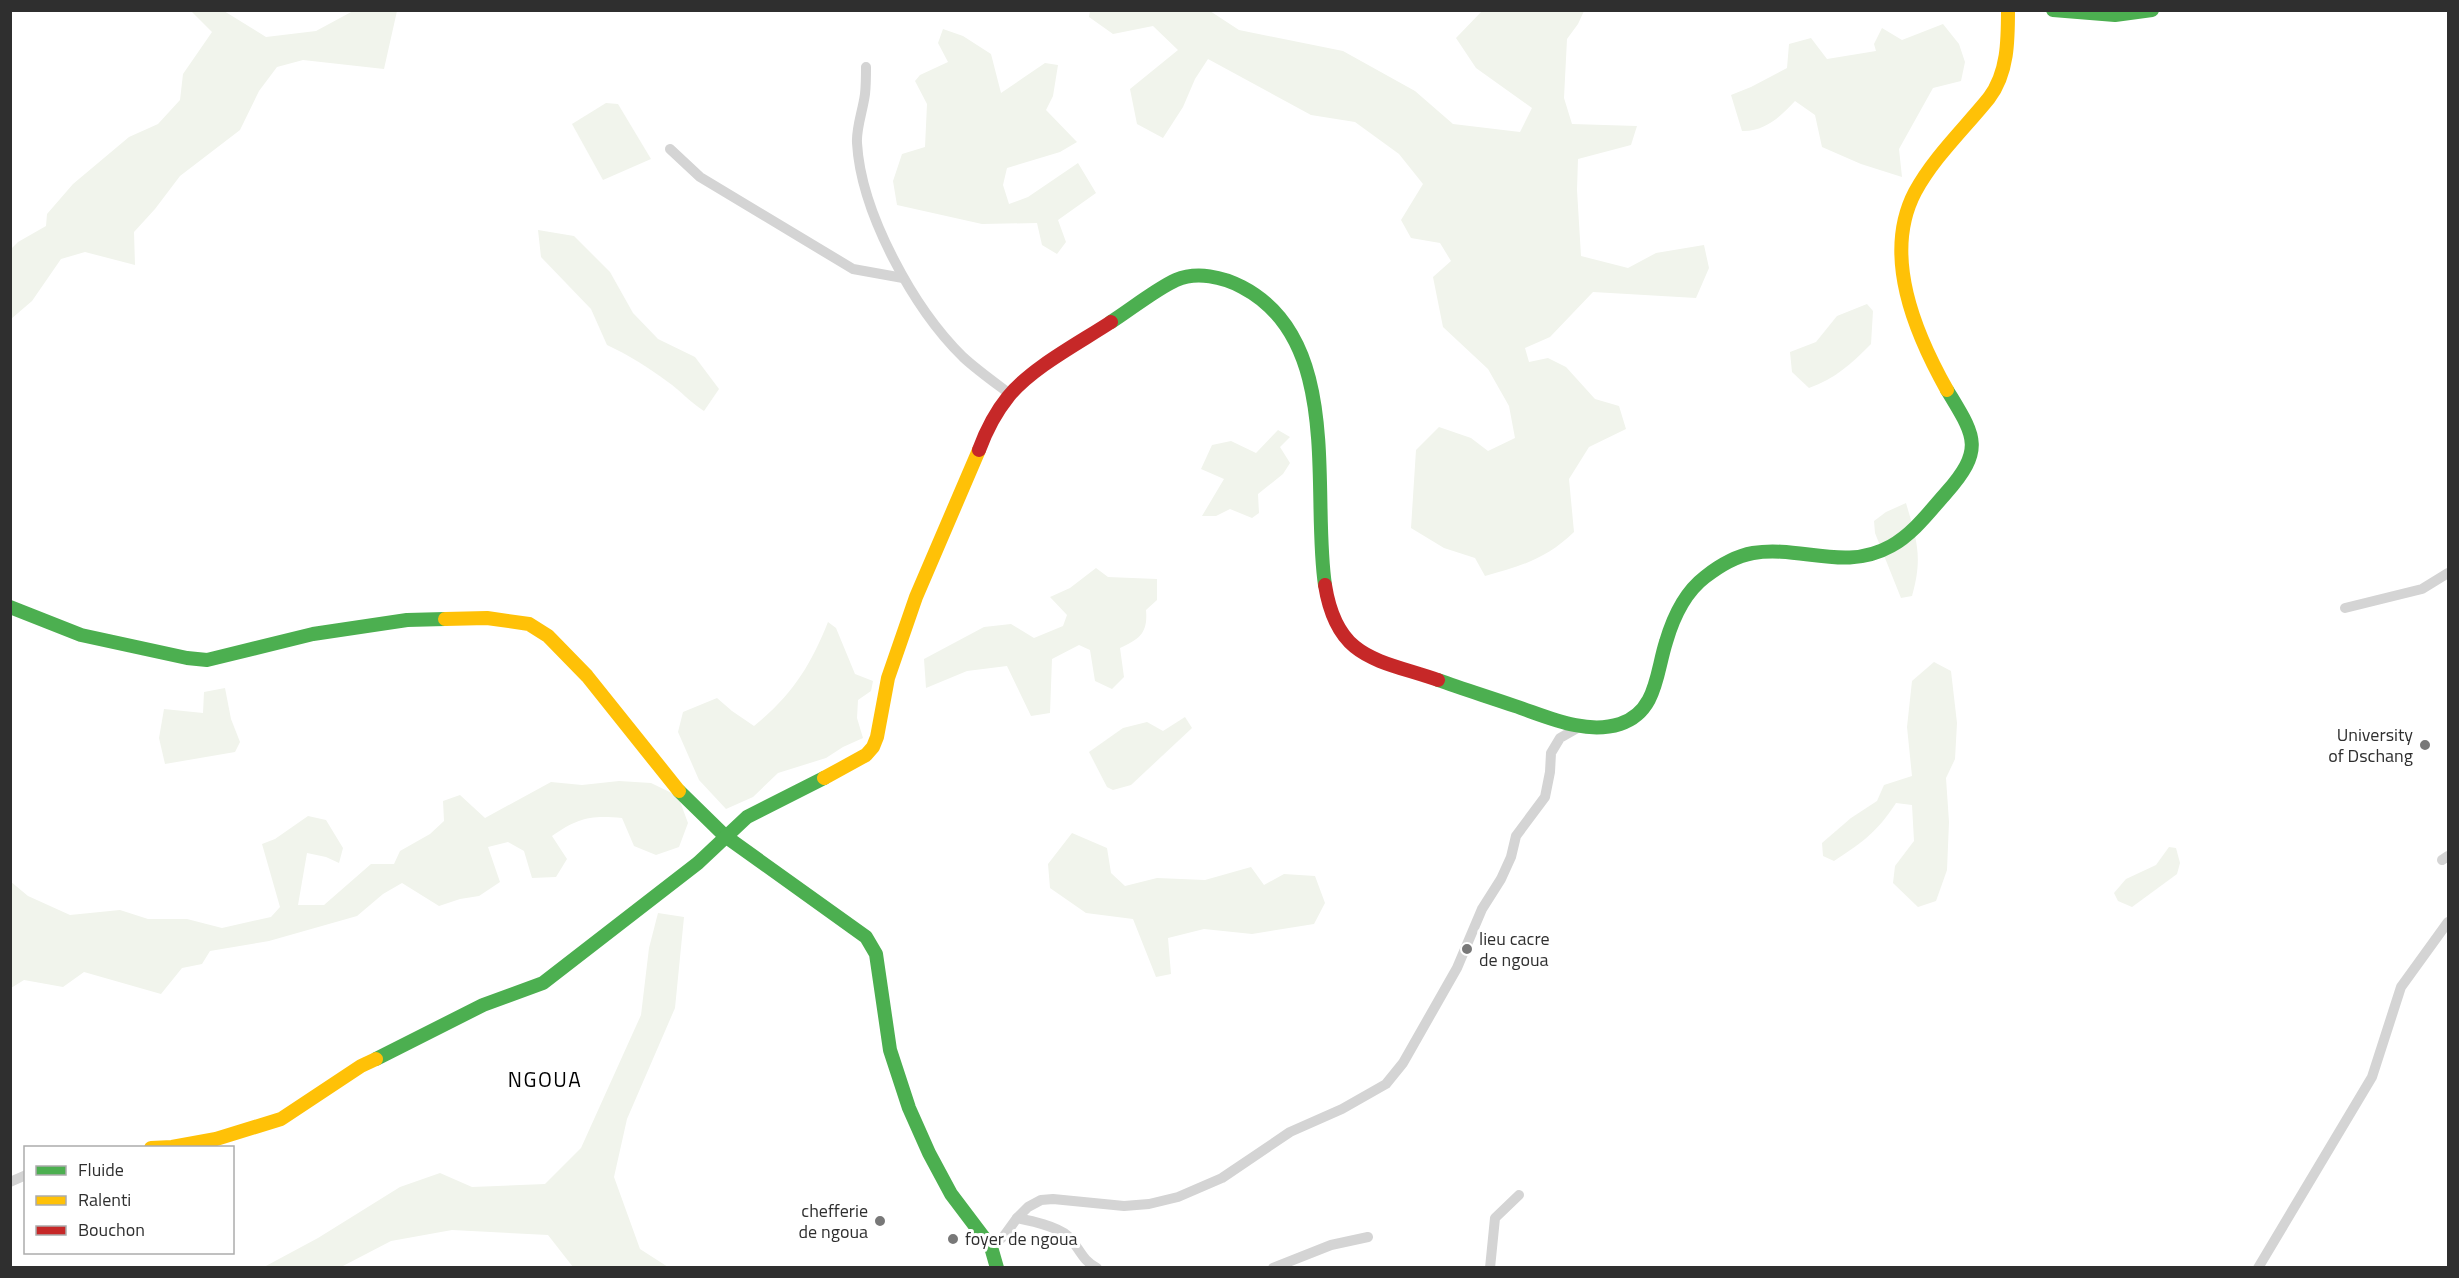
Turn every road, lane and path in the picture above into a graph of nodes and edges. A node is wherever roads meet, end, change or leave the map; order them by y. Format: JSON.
{"nodes":[{"id":1,"x":2008,"y":10,"type":"edge"},
{"id":2,"x":2053,"y":10,"type":"edge"},
{"id":3,"x":2151,"y":10,"type":"edge"},
{"id":4,"x":866,"y":67,"type":"dead end"},
{"id":5,"x":670,"y":149,"type":"dead end"},
{"id":6,"x":903,"y":278,"type":"junction"},
{"id":7,"x":1010,"y":394,"type":"junction"},
{"id":8,"x":2448,"y":573,"type":"edge"},
{"id":9,"x":10,"y":607,"type":"edge"},
{"id":10,"x":2345,"y":608,"type":"dead end"},
{"id":11,"x":1581,"y":726,"type":"junction"},
{"id":12,"x":725,"y":836,"type":"junction"},
{"id":13,"x":2448,"y":922,"type":"edge"},
{"id":14,"x":178,"y":1146,"type":"edge"},
{"id":15,"x":24,"y":1176,"type":"edge"},
{"id":16,"x":10,"y":1182,"type":"edge"},
{"id":17,"x":1519,"y":1195,"type":"dead end"},
{"id":18,"x":1017,"y":1218,"type":"junction"},
{"id":19,"x":1368,"y":1237,"type":"dead end"},
{"id":20,"x":990,"y":1247,"type":"junction"},
{"id":21,"x":997,"y":1268,"type":"edge"},
{"id":22,"x":1097,"y":1268,"type":"edge"},
{"id":23,"x":1274,"y":1268,"type":"edge"},
{"id":24,"x":1490,"y":1268,"type":"edge"},
{"id":25,"x":2258,"y":1268,"type":"edge"}],
"edges":[{"from":1,"to":11,"type":"street"},
{"from":2,"to":3,"type":"street"},
{"from":4,"to":6,"type":"street"},
{"from":5,"to":6,"type":"street"},
{"from":6,"to":7,"type":"street"},
{"from":7,"to":11,"type":"street"},
{"from":7,"to":12,"type":"street"},
{"from":8,"to":10,"type":"street"},
{"from":9,"to":12,"type":"street"},
{"from":11,"to":18,"type":"street"},
{"from":12,"to":14,"type":"street"},
{"from":12,"to":20,"type":"street"},
{"from":13,"to":25,"type":"street"},
{"from":15,"to":16,"type":"street"},
{"from":17,"to":24,"type":"street"},
{"from":18,"to":20,"type":"street"},
{"from":18,"to":22,"type":"street"},
{"from":19,"to":23,"type":"street"},
{"from":20,"to":21,"type":"street"}]}
